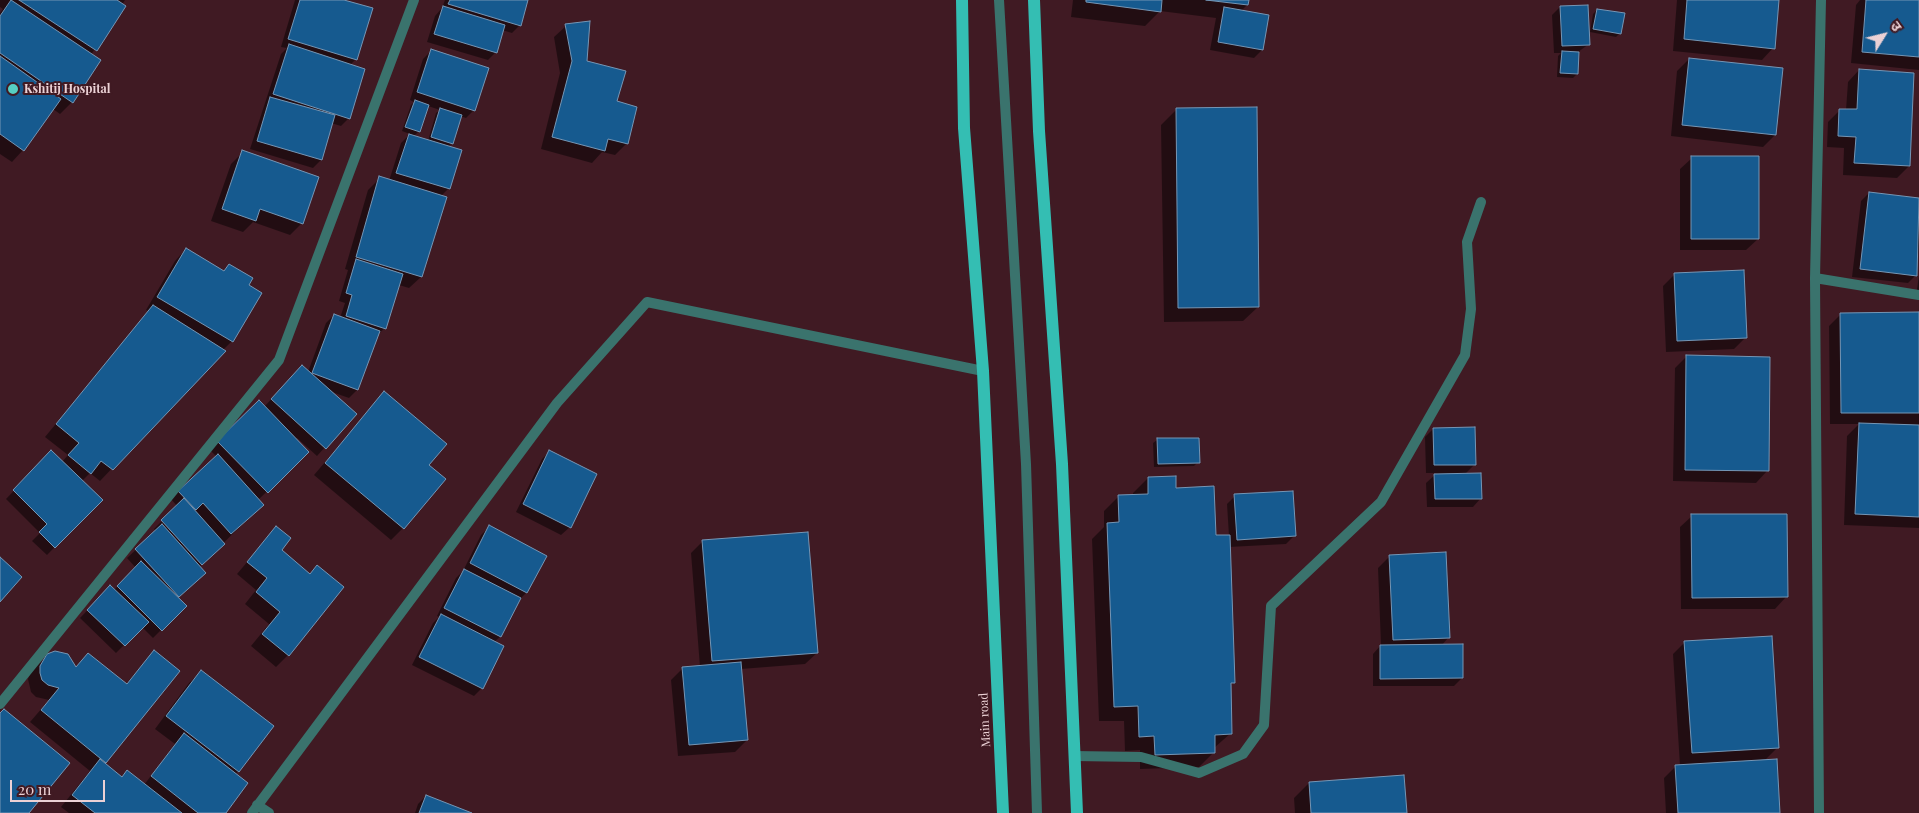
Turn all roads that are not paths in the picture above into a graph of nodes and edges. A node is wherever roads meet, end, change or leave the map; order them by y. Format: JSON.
{"nodes":[{"id":1,"x":414,"y":0,"type":"edge"},
{"id":2,"x":962,"y":0,"type":"edge"},
{"id":3,"x":999,"y":0,"type":"edge"},
{"id":4,"x":1034,"y":0,"type":"edge"},
{"id":5,"x":1821,"y":0,"type":"edge"},
{"id":6,"x":1481,"y":202,"type":"dead end"},
{"id":7,"x":1815,"y":278,"type":"junction"},
{"id":8,"x":1919,"y":295,"type":"edge"},
{"id":9,"x":983,"y":371,"type":"junction"},
{"id":10,"x":0,"y":704,"type":"edge"},
{"id":11,"x":1074,"y":756,"type":"junction"},
{"id":12,"x":255,"y":809,"type":"edge"},
{"id":13,"x":268,"y":813,"type":"edge"},
{"id":14,"x":1003,"y":813,"type":"edge"},
{"id":15,"x":1037,"y":813,"type":"edge"},
{"id":16,"x":1077,"y":813,"type":"edge"},
{"id":17,"x":1819,"y":813,"type":"edge"}],
"edges":[{"from":1,"to":10,"type":"street"},
{"from":2,"to":9,"type":"main road","name":"Main road"},
{"from":3,"to":15,"type":"street"},
{"from":4,"to":11,"type":"main road"},
{"from":5,"to":7,"type":"street"},
{"from":6,"to":11,"type":"street"},
{"from":7,"to":8,"type":"street"},
{"from":7,"to":17,"type":"street"},
{"from":9,"to":12,"type":"street"},
{"from":9,"to":14,"type":"main road","name":"Main road"},
{"from":11,"to":16,"type":"main road"},
{"from":12,"to":13,"type":"street"}]}
